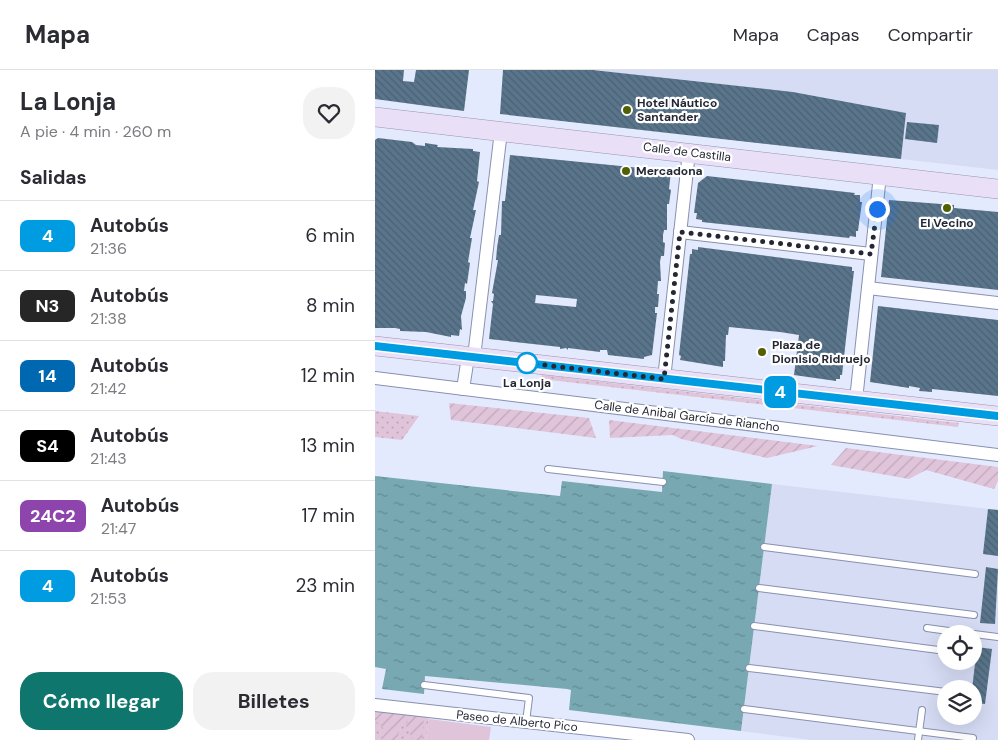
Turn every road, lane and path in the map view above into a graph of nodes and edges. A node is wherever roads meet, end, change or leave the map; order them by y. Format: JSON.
{"nodes":[{"id":1,"x":375,"y":117,"type":"edge"},
{"id":2,"x":501,"y":131,"type":"junction"},
{"id":3,"x":689,"y":152,"type":"junction"},
{"id":4,"x":880,"y":176,"type":"junction"},
{"id":5,"x":998,"y":189,"type":"edge"},
{"id":6,"x":680,"y":232,"type":"junction"},
{"id":7,"x":871,"y":254,"type":"junction"},
{"id":8,"x":868,"y":288,"type":"junction"},
{"id":9,"x":998,"y":303,"type":"edge"},
{"id":10,"x":375,"y":346,"type":"edge"},
{"id":11,"x":471,"y":357,"type":"junction"},
{"id":12,"x":375,"y":378,"type":"edge"},
{"id":13,"x":664,"y":379,"type":"junction"},
{"id":14,"x":463,"y":389,"type":"junction"},
{"id":15,"x":856,"y":400,"type":"junction"},
{"id":16,"x":998,"y":416,"type":"edge"},
{"id":17,"x":998,"y":455,"type":"edge"},
{"id":18,"x":548,"y":469,"type":"dead end"},
{"id":19,"x":663,"y":482,"type":"dead end"},
{"id":20,"x":764,"y":547,"type":"dead end"},
{"id":21,"x":975,"y":574,"type":"dead end"},
{"id":22,"x":759,"y":588,"type":"dead end"},
{"id":23,"x":974,"y":615,"type":"dead end"},
{"id":24,"x":754,"y":626,"type":"dead end"},
{"id":25,"x":927,"y":628,"type":"dead end"},
{"id":26,"x":937,"y":629,"type":"edge"},
{"id":27,"x":982,"y":635,"type":"edge"},
{"id":28,"x":998,"y":637,"type":"edge"},
{"id":29,"x":937,"y":651,"type":"edge"},
{"id":30,"x":749,"y":668,"type":"dead end"},
{"id":31,"x":424,"y":685,"type":"dead end"},
{"id":32,"x":937,"y":691,"type":"edge"},
{"id":33,"x":375,"y":705,"type":"edge"},
{"id":34,"x":744,"y":709,"type":"dead end"},
{"id":35,"x":922,"y":710,"type":"dead end"},
{"id":36,"x":526,"y":722,"type":"junction"},
{"id":37,"x":919,"y":731,"type":"junction"},
{"id":38,"x":973,"y":738,"type":"dead end"},
{"id":39,"x":688,"y":740,"type":"edge"},
{"id":40,"x":918,"y":740,"type":"edge"}],
"edges":[{"from":1,"to":2,"type":"main road","name":"Calle de Castilla"},
{"from":2,"to":3,"type":"main road","name":"Calle de Castilla"},
{"from":2,"to":11,"type":"street"},
{"from":3,"to":4,"type":"main road","name":"Calle de Castilla"},
{"from":3,"to":6,"type":"street"},
{"from":4,"to":5,"type":"main road","name":"Calle de Castilla"},
{"from":4,"to":7,"type":"street"},
{"from":6,"to":7,"type":"street"},
{"from":6,"to":13,"type":"street"},
{"from":7,"to":8,"type":"street"},
{"from":8,"to":9,"type":"street"},
{"from":8,"to":15,"type":"street"},
{"from":10,"to":11,"type":"main road"},
{"from":11,"to":13,"type":"main road"},
{"from":11,"to":14,"type":"street"},
{"from":12,"to":14,"type":"street","name":"Calle de Anibal García de Riancho"},
{"from":13,"to":15,"type":"main road"},
{"from":14,"to":17,"type":"street","name":"Calle de Anibal García de Riancho"},
{"from":15,"to":16,"type":"main road"},
{"from":18,"to":19,"type":"lane"},
{"from":20,"to":21,"type":"lane"},
{"from":22,"to":23,"type":"lane"},
{"from":24,"to":29,"type":"lane"},
{"from":25,"to":26,"type":"lane"},
{"from":27,"to":28,"type":"lane"},
{"from":30,"to":32,"type":"lane"},
{"from":31,"to":36,"type":"lane"},
{"from":33,"to":36,"type":"street","name":"Paseo de Alberto Pico"},
{"from":34,"to":37,"type":"lane"},
{"from":35,"to":37,"type":"lane"},
{"from":36,"to":39,"type":"street","name":"Paseo de Alberto Pico"},
{"from":37,"to":38,"type":"lane"},
{"from":37,"to":40,"type":"lane"}]}
